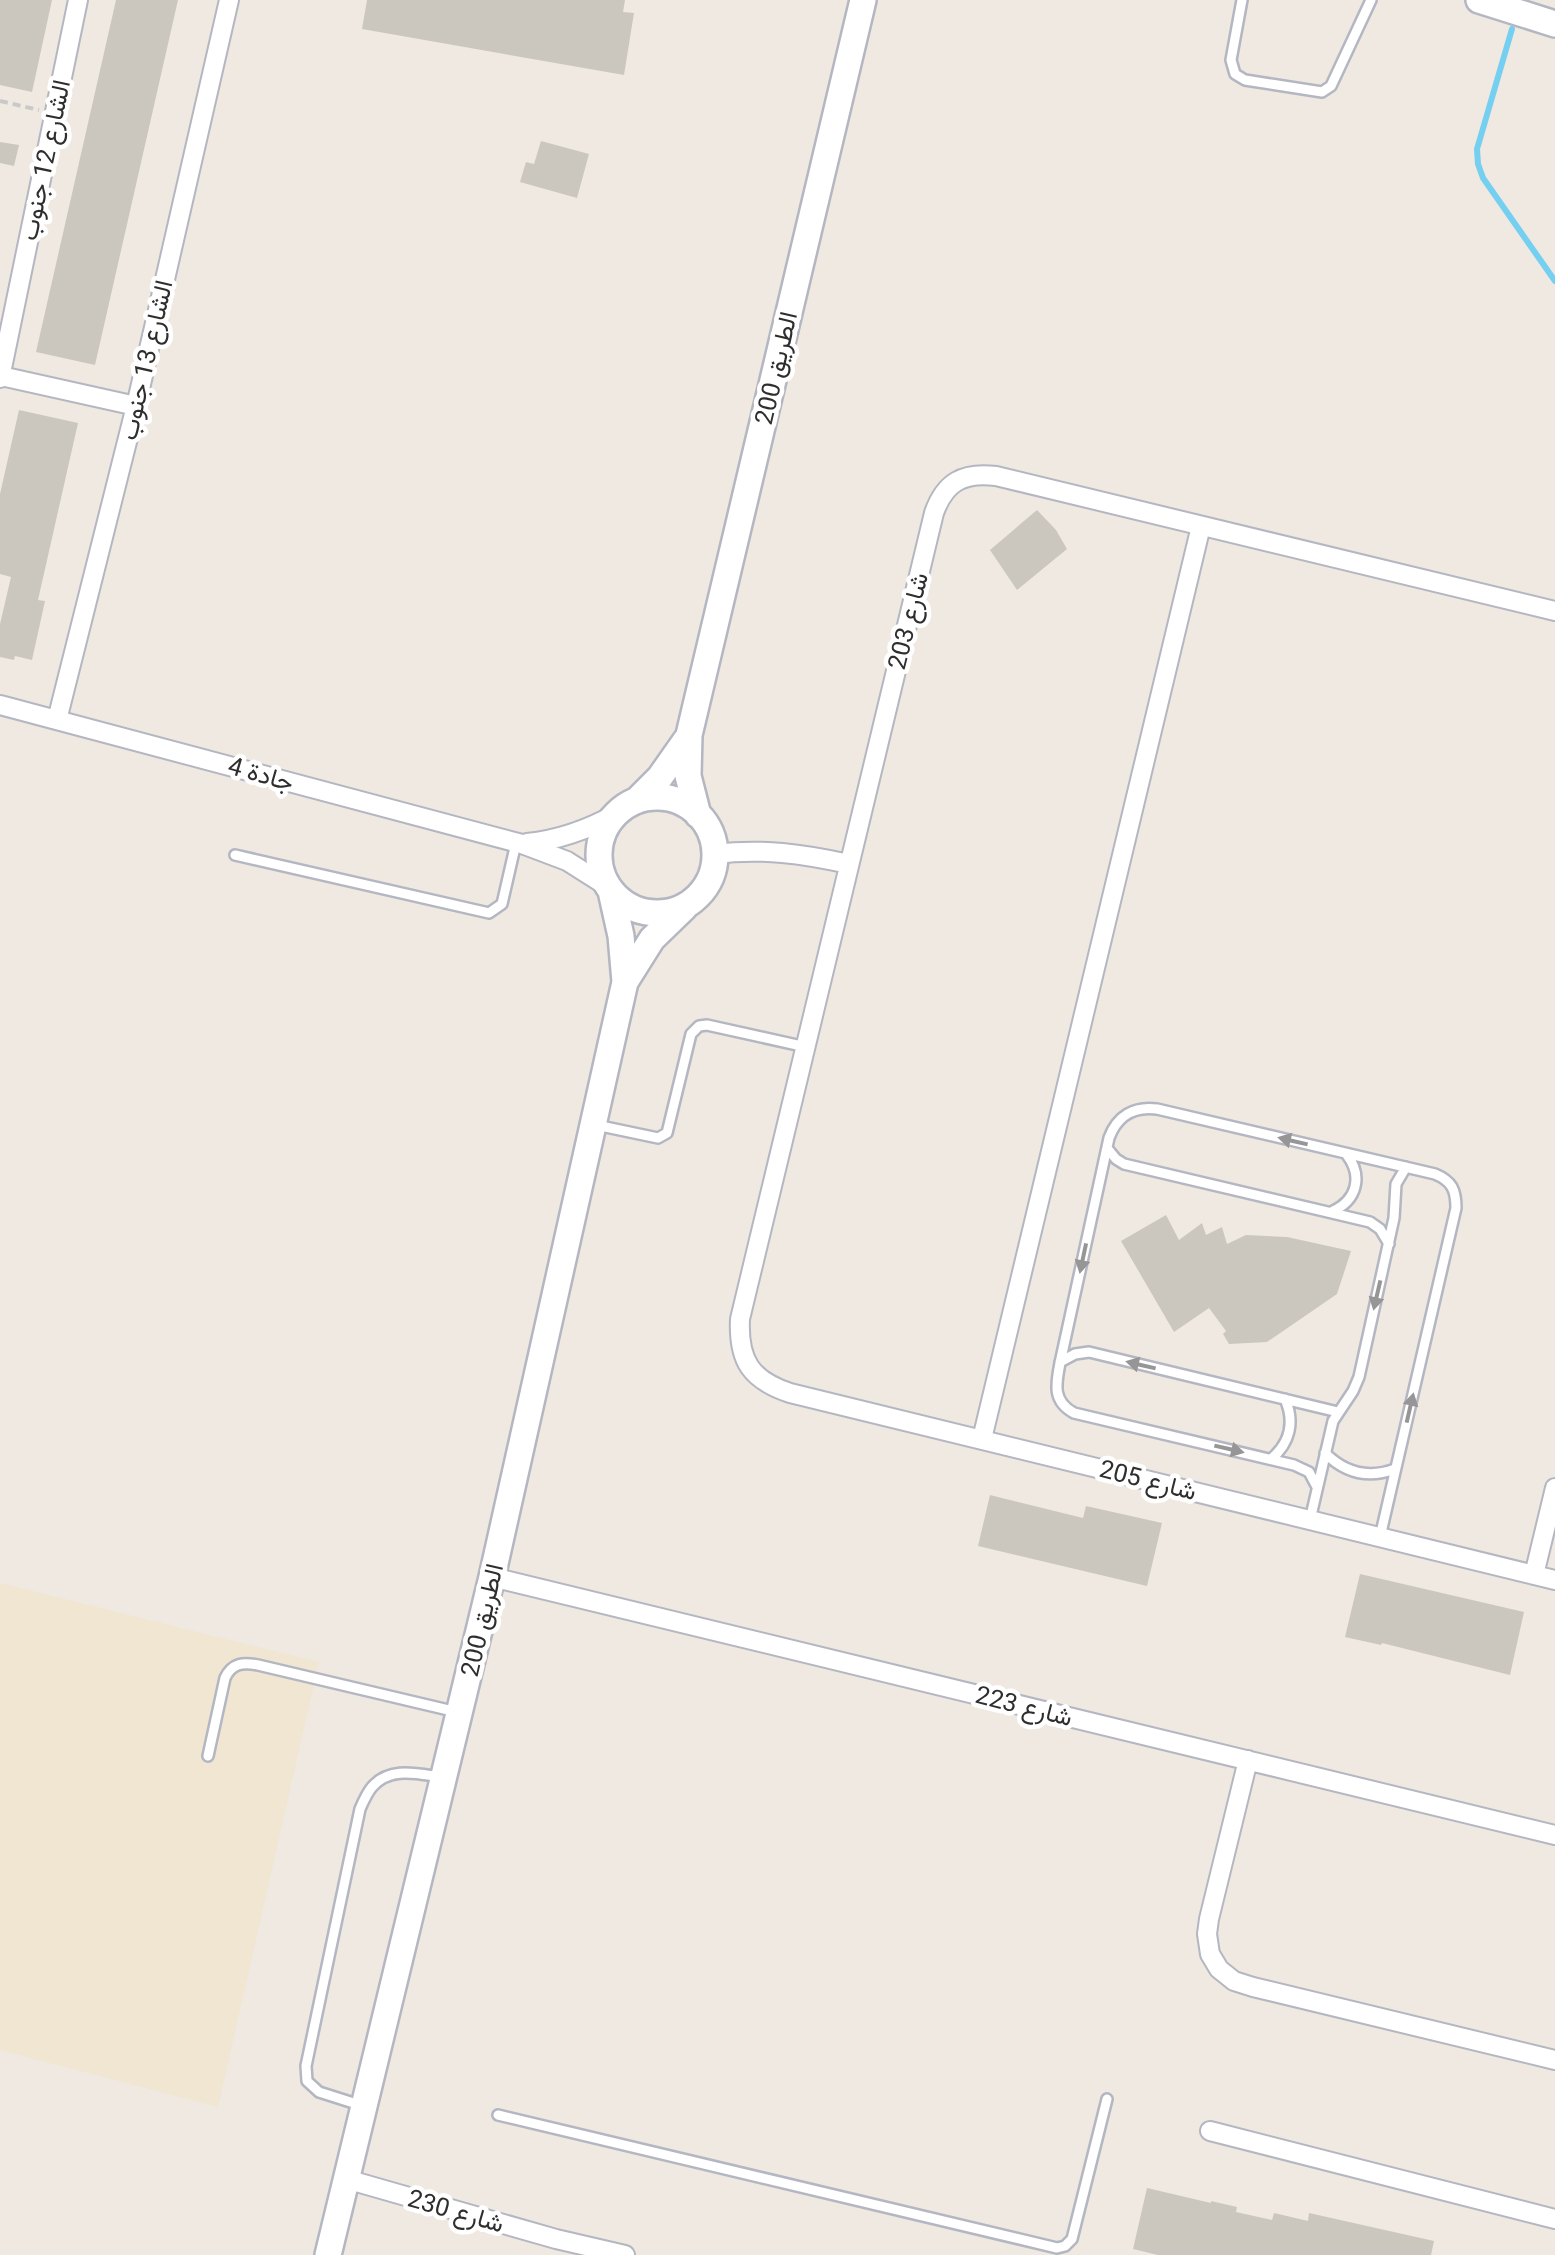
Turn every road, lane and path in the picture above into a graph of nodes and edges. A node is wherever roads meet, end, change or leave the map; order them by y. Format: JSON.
{"nodes":[{"id":1,"x":78,"y":0,"type":"edge"},
{"id":2,"x":230,"y":0,"type":"edge"},
{"id":3,"x":863,"y":0,"type":"edge"},
{"id":4,"x":1242,"y":0,"type":"edge"},
{"id":5,"x":1369,"y":0,"type":"edge"},
{"id":6,"x":1478,"y":0,"type":"edge"},
{"id":7,"x":1555,"y":24,"type":"edge"},
{"id":8,"x":0,"y":102,"type":"edge"},
{"id":9,"x":54,"y":114,"type":"junction"},
{"id":10,"x":0,"y":377,"type":"edge"},
{"id":11,"x":136,"y":406,"type":"junction"},
{"id":12,"x":1201,"y":526,"type":"junction"},
{"id":13,"x":1555,"y":610,"type":"edge"},
{"id":14,"x":0,"y":704,"type":"edge"},
{"id":15,"x":57,"y":720,"type":"junction"},
{"id":16,"x":689,"y":736,"type":"junction"},
{"id":17,"x":626,"y":808,"type":"junction"},
{"id":18,"x":698,"y":815,"type":"junction"},
{"id":19,"x":519,"y":844,"type":"junction"},
{"id":20,"x":236,"y":854,"type":"dead end"},
{"id":21,"x":715,"y":854,"type":"junction"},
{"id":22,"x":849,"y":864,"type":"junction"},
{"id":23,"x":609,"y":889,"type":"junction"},
{"id":24,"x":689,"y":904,"type":"junction"},
{"id":25,"x":624,"y":982,"type":"junction"},
{"id":26,"x":806,"y":1047,"type":"junction"},
{"id":27,"x":593,"y":1124,"type":"junction"},
{"id":28,"x":1107,"y":1148,"type":"junction"},
{"id":29,"x":1344,"y":1153,"type":"junction"},
{"id":30,"x":1406,"y":1167,"type":"junction"},
{"id":31,"x":1330,"y":1212,"type":"junction"},
{"id":32,"x":1388,"y":1244,"type":"junction"},
{"id":33,"x":1060,"y":1363,"type":"junction"},
{"id":34,"x":747,"y":1366,"type":"joint"},
{"id":35,"x":1285,"y":1399,"type":"junction"},
{"id":36,"x":1338,"y":1412,"type":"junction"},
{"id":37,"x":982,"y":1439,"type":"junction"},
{"id":38,"x":1325,"y":1453,"type":"junction"},
{"id":39,"x":1271,"y":1459,"type":"junction"},
{"id":40,"x":1395,"y":1469,"type":"junction"},
{"id":41,"x":1318,"y":1486,"type":"junction"},
{"id":42,"x":1555,"y":1488,"type":"edge"},
{"id":43,"x":1310,"y":1520,"type":"junction"},
{"id":44,"x":1380,"y":1537,"type":"junction"},
{"id":45,"x":1534,"y":1575,"type":"junction"},
{"id":46,"x":492,"y":1578,"type":"junction"},
{"id":47,"x":1555,"y":1580,"type":"edge"},
{"id":48,"x":460,"y":1713,"type":"junction"},
{"id":49,"x":208,"y":1756,"type":"dead end"},
{"id":50,"x":1248,"y":1760,"type":"junction"},
{"id":51,"x":444,"y":1777,"type":"junction"},
{"id":52,"x":1555,"y":1835,"type":"edge"},
{"id":53,"x":1555,"y":2060,"type":"edge"},
{"id":54,"x":1106,"y":2100,"type":"dead end"},
{"id":55,"x":364,"y":2106,"type":"junction"},
{"id":56,"x":498,"y":2115,"type":"dead end"},
{"id":57,"x":1210,"y":2130,"type":"dead end"},
{"id":58,"x":346,"y":2179,"type":"junction"},
{"id":59,"x":1555,"y":2219,"type":"edge"},
{"id":60,"x":554,"y":2247,"type":"edge"},
{"id":61,"x":328,"y":2255,"type":"edge"},
{"id":62,"x":625,"y":2255,"type":"edge"}],
"edges":[{"from":1,"to":9,"type":"street","name":"الشارع 12 جنوب"},
{"from":2,"to":11,"type":"street","name":"الشارع 13 جنوب"},
{"from":3,"to":16,"type":"main road","name":"الطريق 200"},
{"from":4,"to":5,"type":"lane"},
{"from":6,"to":7,"type":"main road"},
{"from":8,"to":9,"type":"path"},
{"from":9,"to":10,"type":"street","name":"الشارع 12 جنوب"},
{"from":10,"to":11,"type":"street"},
{"from":11,"to":15,"type":"street","name":"الشارع 13 جنوب"},
{"from":12,"to":13,"type":"street","name":"شارع 203"},
{"from":12,"to":22,"type":"street","name":"شارع 203"},
{"from":12,"to":37,"type":"street"},
{"from":14,"to":15,"type":"street","name":"جادة 4"},
{"from":15,"to":19,"type":"street","name":"جادة 4"},
{"from":16,"to":17,"type":"main road","name":"الطريق 200"},
{"from":16,"to":18,"type":"main road","name":"الطريق 200"},
{"from":17,"to":18,"type":"main road"},
{"from":17,"to":19,"type":"street","name":"جادة 4"},
{"from":17,"to":23,"type":"main road"},
{"from":18,"to":21,"type":"main road"},
{"from":19,"to":20,"type":"lane"},
{"from":19,"to":23,"type":"street","name":"جادة 4"},
{"from":21,"to":22,"type":"street"},
{"from":21,"to":24,"type":"main road"},
{"from":22,"to":26,"type":"street","name":"شارع 203"},
{"from":23,"to":24,"type":"main road"},
{"from":23,"to":25,"type":"main road","name":"الطريق 200"},
{"from":24,"to":25,"type":"main road","name":"الطريق 200"},
{"from":25,"to":27,"type":"main road","name":"الطريق 200"},
{"from":26,"to":27,"type":"lane"},
{"from":26,"to":34,"type":"street","name":"شارع 203"},
{"from":27,"to":46,"type":"main road","name":"الطريق 200"},
{"from":29,"to":28,"type":"lane","one_way":true},
{"from":28,"to":31,"type":"lane"},
{"from":28,"to":33,"type":"lane","one_way":true},
{"from":29,"to":30,"type":"lane"},
{"from":29,"to":31,"type":"lane"},
{"from":30,"to":32,"type":"lane"},
{"from":40,"to":30,"type":"lane","one_way":true},
{"from":31,"to":32,"type":"lane"},
{"from":32,"to":36,"type":"lane","one_way":true},
{"from":35,"to":33,"type":"lane","one_way":true},
{"from":33,"to":39,"type":"lane","one_way":true},
{"from":34,"to":37,"type":"street","name":"شارع 205"},
{"from":35,"to":36,"type":"lane"},
{"from":35,"to":39,"type":"lane"},
{"from":36,"to":38,"type":"lane"},
{"from":37,"to":43,"type":"street","name":"شارع 205"},
{"from":38,"to":40,"type":"lane"},
{"from":38,"to":41,"type":"lane"},
{"from":39,"to":41,"type":"lane"},
{"from":40,"to":44,"type":"lane"},
{"from":41,"to":43,"type":"lane"},
{"from":42,"to":45,"type":"street"},
{"from":43,"to":44,"type":"street","name":"شارع 205"},
{"from":44,"to":45,"type":"street","name":"شارع 205"},
{"from":45,"to":47,"type":"street","name":"شارع 205"},
{"from":46,"to":48,"type":"main road","name":"الطريق 200"},
{"from":46,"to":50,"type":"street","name":"شارع 223"},
{"from":48,"to":49,"type":"lane"},
{"from":48,"to":51,"type":"main road","name":"الطريق 200"},
{"from":50,"to":52,"type":"street","name":"شارع 223"},
{"from":50,"to":53,"type":"street"},
{"from":51,"to":55,"type":"main road","name":"الطريق 200"},
{"from":51,"to":55,"type":"lane"},
{"from":54,"to":56,"type":"lane"},
{"from":55,"to":58,"type":"main road","name":"الطريق 200"},
{"from":57,"to":59,"type":"street"},
{"from":58,"to":60,"type":"street","name":"شارع 230"},
{"from":58,"to":61,"type":"main road","name":"الطريق 200"},
{"from":60,"to":62,"type":"street","name":"شارع 230"}]}
